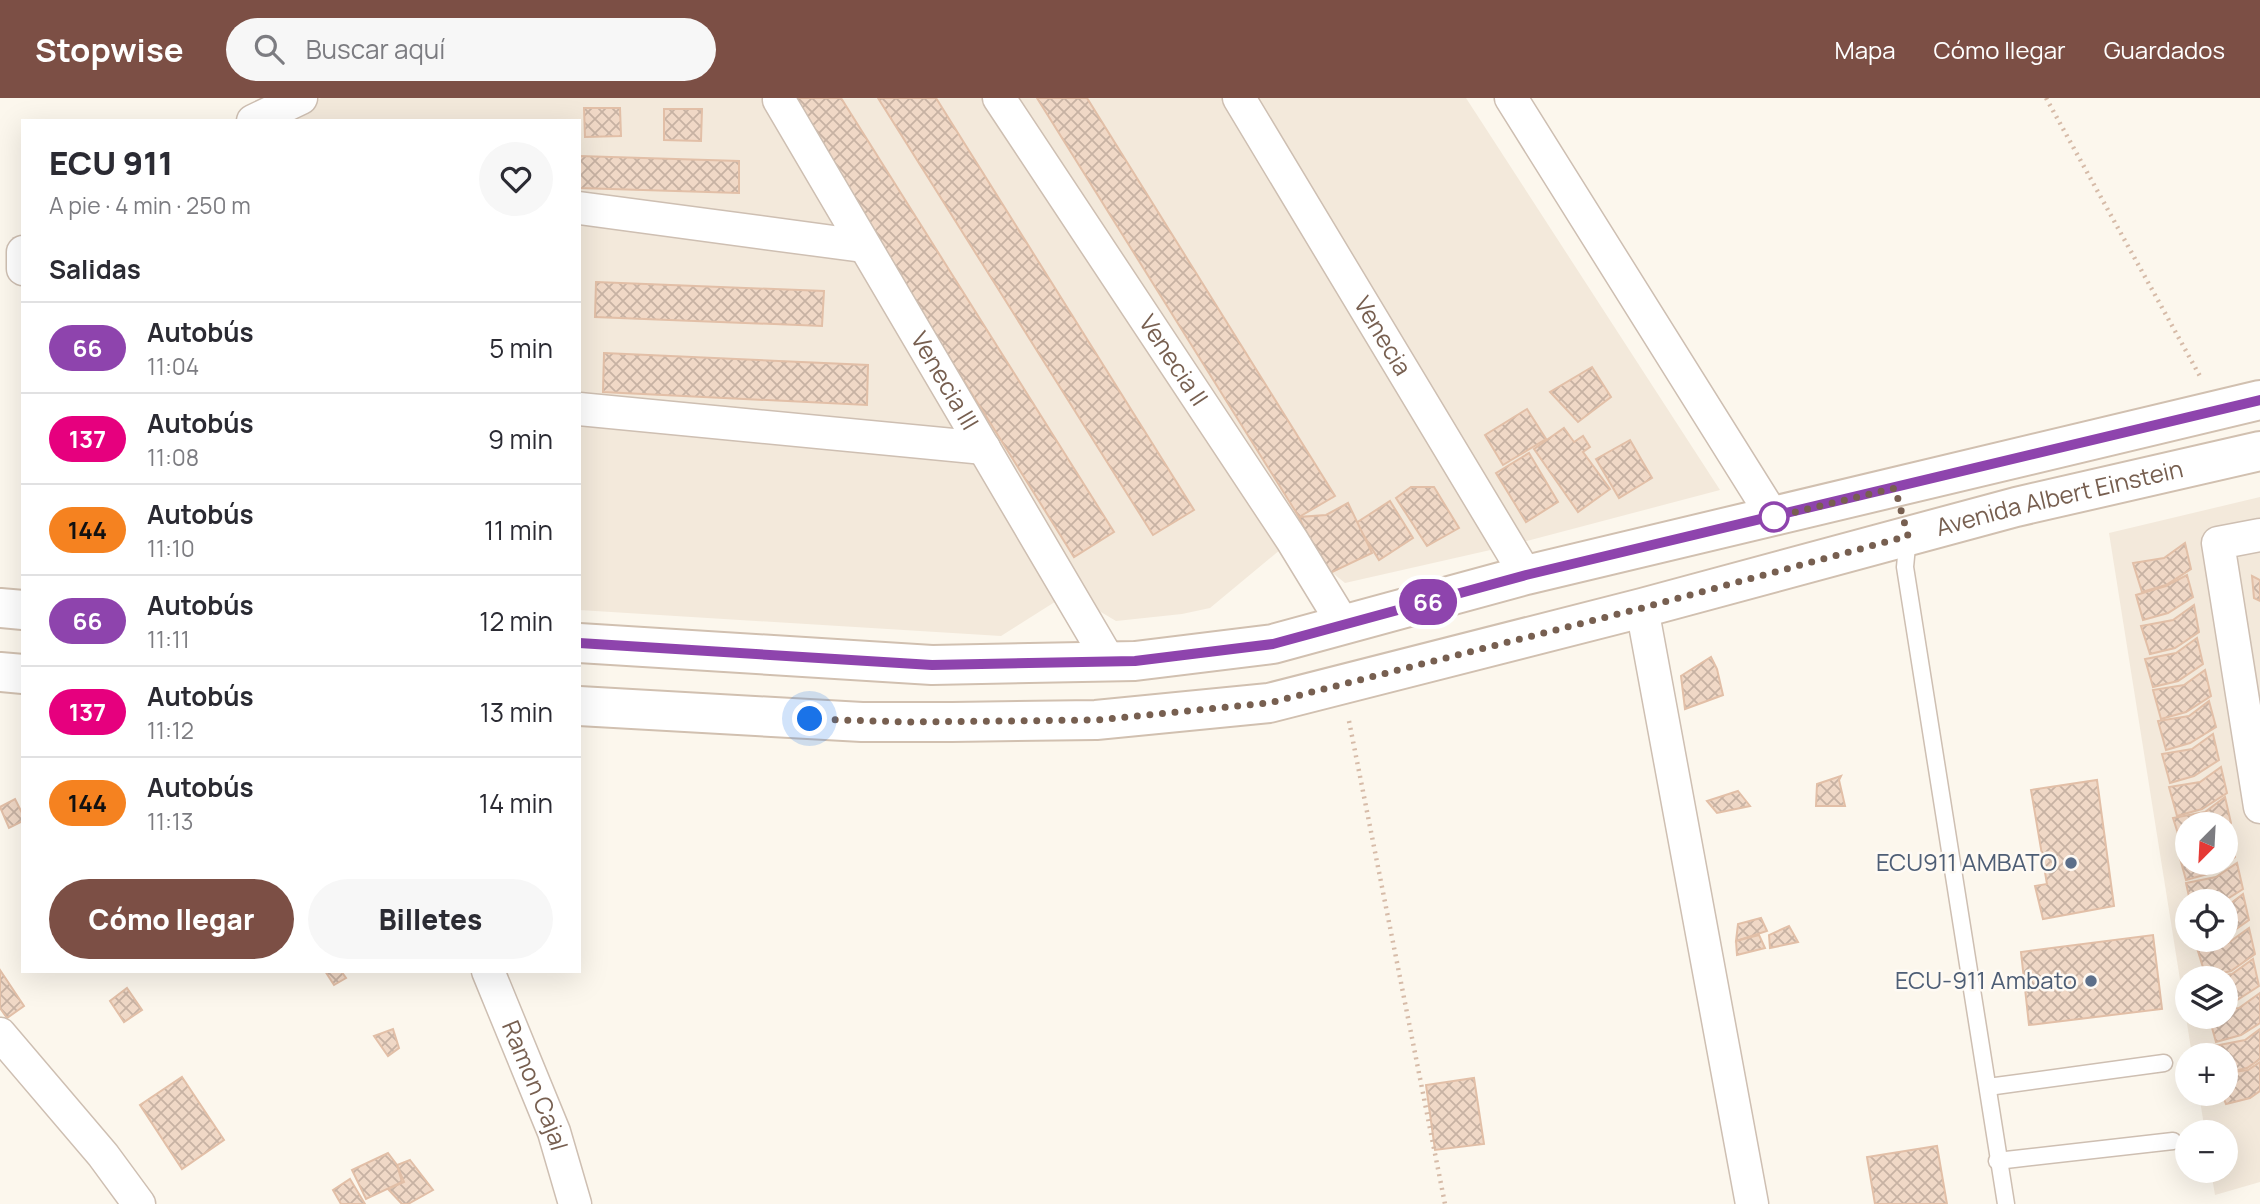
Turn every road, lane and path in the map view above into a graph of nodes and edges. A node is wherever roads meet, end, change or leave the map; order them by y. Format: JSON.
{"nodes":[{"id":1,"x":301,"y":98,"type":"edge"},
{"id":2,"x":999,"y":98,"type":"edge"},
{"id":3,"x":1239,"y":98,"type":"edge"},
{"id":4,"x":1511,"y":98,"type":"edge"},
{"id":5,"x":2046,"y":98,"type":"edge"},
{"id":6,"x":779,"y":100,"type":"dead end"},
{"id":7,"x":257,"y":119,"type":"edge"},
{"id":8,"x":581,"y":208,"type":"edge"},
{"id":9,"x":863,"y":246,"type":"junction"},
{"id":10,"x":2260,"y":400,"type":"edge"},
{"id":11,"x":581,"y":409,"type":"edge"},
{"id":12,"x":2219,"y":410,"type":"junction"},
{"id":13,"x":984,"y":448,"type":"junction"},
{"id":14,"x":2260,"y":451,"type":"edge"},
{"id":15,"x":1895,"y":488,"type":"junction"},
{"id":16,"x":1774,"y":517,"type":"junction"},
{"id":17,"x":2260,"y":535,"type":"edge"},
{"id":18,"x":1908,"y":536,"type":"junction"},
{"id":19,"x":1526,"y":575,"type":"junction"},
{"id":20,"x":0,"y":608,"type":"edge"},
{"id":21,"x":1642,"y":608,"type":"junction"},
{"id":22,"x":21,"y":610,"type":"edge"},
{"id":23,"x":1344,"y":625,"type":"junction"},
{"id":24,"x":581,"y":643,"type":"edge"},
{"id":25,"x":1109,"y":661,"type":"junction"},
{"id":26,"x":0,"y":672,"type":"edge"},
{"id":27,"x":21,"y":674,"type":"edge"},
{"id":28,"x":1342,"y":684,"type":"junction"},
{"id":29,"x":581,"y":706,"type":"edge"},
{"id":30,"x":2260,"y":807,"type":"edge"},
{"id":31,"x":489,"y":973,"type":"edge"},
{"id":32,"x":0,"y":1034,"type":"edge"},
{"id":33,"x":2164,"y":1063,"type":"dead end"},
{"id":34,"x":1988,"y":1087,"type":"junction"},
{"id":35,"x":2173,"y":1142,"type":"dead end"},
{"id":36,"x":1997,"y":1161,"type":"junction"},
{"id":37,"x":139,"y":1204,"type":"edge"},
{"id":38,"x":575,"y":1204,"type":"edge"},
{"id":39,"x":1445,"y":1204,"type":"edge"},
{"id":40,"x":1752,"y":1204,"type":"edge"},
{"id":41,"x":2006,"y":1204,"type":"edge"}],
"edges":[{"from":1,"to":7,"type":"street"},
{"from":2,"to":23,"type":"street","name":"Venecia II"},
{"from":3,"to":19,"type":"street","name":"Venecia"},
{"from":4,"to":16,"type":"street"},
{"from":5,"to":12,"type":"path"},
{"from":6,"to":9,"type":"street","name":"Venecia III"},
{"from":8,"to":9,"type":"street"},
{"from":9,"to":13,"type":"street","name":"Venecia III"},
{"from":10,"to":12,"type":"street","name":"Avenida Albert Einstein"},
{"from":11,"to":13,"type":"street"},
{"from":12,"to":15,"type":"street","name":"Avenida Albert Einstein"},
{"from":13,"to":25,"type":"street","name":"Venecia III"},
{"from":14,"to":18,"type":"street","name":"Avenida Albert Einstein"},
{"from":15,"to":16,"type":"street","name":"Avenida Albert Einstein"},
{"from":15,"to":18,"type":"street"},
{"from":16,"to":19,"type":"street","name":"Avenida Albert Einstein"},
{"from":17,"to":30,"type":"street"},
{"from":18,"to":21,"type":"street","name":"Avenida Albert Einstein"},
{"from":18,"to":34,"type":"lane"},
{"from":19,"to":23,"type":"street","name":"Avenida Albert Einstein"},
{"from":20,"to":22,"type":"street"},
{"from":21,"to":28,"type":"street","name":"Avenida Albert Einstein"},
{"from":21,"to":40,"type":"street"},
{"from":23,"to":25,"type":"street","name":"Avenida Albert Einstein"},
{"from":24,"to":25,"type":"street","name":"Avenida Albert Einstein"},
{"from":26,"to":27,"type":"street"},
{"from":28,"to":29,"type":"street","name":"Avenida Albert Einstein"},
{"from":28,"to":39,"type":"path"},
{"from":31,"to":38,"type":"street","name":"Ramon Cajal"},
{"from":32,"to":37,"type":"street"},
{"from":33,"to":34,"type":"lane"},
{"from":34,"to":36,"type":"lane"},
{"from":35,"to":36,"type":"lane"},
{"from":36,"to":41,"type":"lane"}]}
